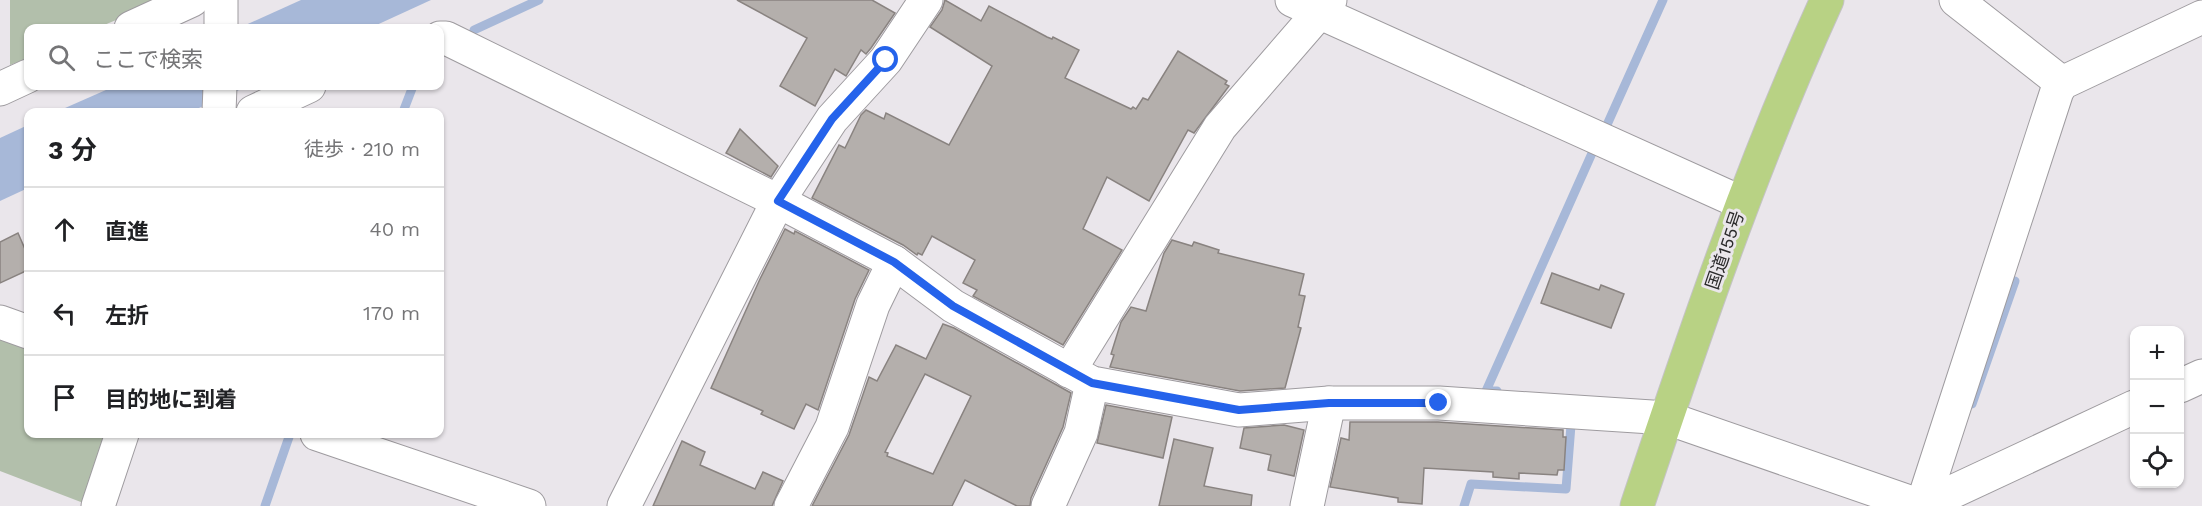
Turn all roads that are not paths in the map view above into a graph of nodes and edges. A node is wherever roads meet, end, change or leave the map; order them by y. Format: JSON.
{"nodes":[{"id":1,"x":926,"y":0,"type":"edge"},
{"id":2,"x":1827,"y":0,"type":"edge"},
{"id":3,"x":1956,"y":0,"type":"edge"},
{"id":4,"x":1314,"y":4,"type":"edge"},
{"id":5,"x":214,"y":10,"type":"edge"},
{"id":6,"x":2202,"y":17,"type":"edge"},
{"id":7,"x":149,"y":24,"type":"edge"},
{"id":8,"x":444,"y":38,"type":"edge"},
{"id":9,"x":24,"y":78,"type":"edge"},
{"id":10,"x":2062,"y":83,"type":"junction"},
{"id":11,"x":0,"y":89,"type":"edge"},
{"id":12,"x":220,"y":90,"type":"edge"},
{"id":13,"x":300,"y":90,"type":"edge"},
{"id":14,"x":219,"y":108,"type":"edge"},
{"id":15,"x":262,"y":108,"type":"edge"},
{"id":16,"x":778,"y":201,"type":"junction"},
{"id":17,"x":1742,"y":203,"type":"junction"},
{"id":18,"x":894,"y":262,"type":"junction"},
{"id":19,"x":0,"y":322,"type":"edge"},
{"id":20,"x":24,"y":331,"type":"edge"},
{"id":21,"x":2202,"y":376,"type":"edge"},
{"id":22,"x":1080,"y":377,"type":"junction"},
{"id":23,"x":2184,"y":384,"type":"edge"},
{"id":24,"x":1329,"y":403,"type":"junction"},
{"id":25,"x":2130,"y":409,"type":"edge"},
{"id":26,"x":1667,"y":418,"type":"junction"},
{"id":27,"x":121,"y":438,"type":"edge"},
{"id":28,"x":329,"y":438,"type":"edge"},
{"id":29,"x":98,"y":506,"type":"edge"},
{"id":30,"x":530,"y":506,"type":"edge"},
{"id":31,"x":624,"y":506,"type":"edge"},
{"id":32,"x":791,"y":506,"type":"edge"},
{"id":33,"x":1048,"y":506,"type":"edge"},
{"id":34,"x":1307,"y":506,"type":"edge"},
{"id":35,"x":1637,"y":506,"type":"edge"},
{"id":36,"x":1922,"y":506,"type":"edge"}],
"edges":[{"from":1,"to":16,"type":"street"},
{"from":2,"to":17,"type":"highway","name":"国道155号"},
{"from":3,"to":10,"type":"street"},
{"from":4,"to":17,"type":"street"},
{"from":4,"to":22,"type":"street"},
{"from":5,"to":7,"type":"street"},
{"from":6,"to":10,"type":"street"},
{"from":8,"to":16,"type":"street"},
{"from":9,"to":11,"type":"street"},
{"from":10,"to":36,"type":"street"},
{"from":12,"to":14,"type":"street"},
{"from":13,"to":15,"type":"street"},
{"from":16,"to":18,"type":"street"},
{"from":16,"to":31,"type":"street"},
{"from":17,"to":26,"type":"highway","name":"国道155号"},
{"from":18,"to":22,"type":"street"},
{"from":18,"to":32,"type":"street"},
{"from":19,"to":20,"type":"street"},
{"from":21,"to":23,"type":"street"},
{"from":22,"to":24,"type":"street"},
{"from":22,"to":33,"type":"street"},
{"from":24,"to":26,"type":"street"},
{"from":24,"to":34,"type":"street"},
{"from":25,"to":36,"type":"street"},
{"from":26,"to":35,"type":"highway","name":"国道155号"},
{"from":26,"to":36,"type":"street"},
{"from":27,"to":29,"type":"street"},
{"from":28,"to":30,"type":"street"}]}
